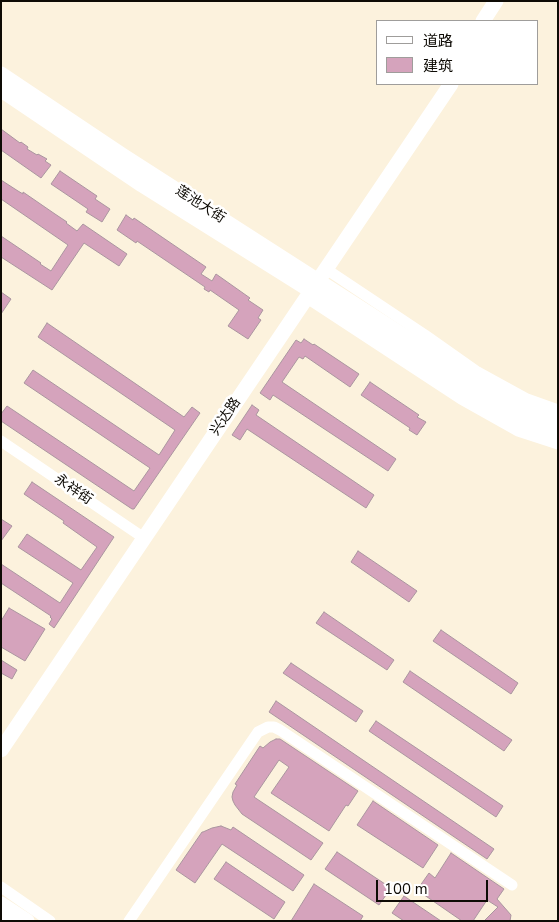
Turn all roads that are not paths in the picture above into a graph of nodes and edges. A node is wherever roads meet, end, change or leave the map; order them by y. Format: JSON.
{"nodes":[{"id":1,"x":496,"y":1,"type":"edge"},
{"id":2,"x":506,"y":1,"type":"edge"},
{"id":3,"x":484,"y":20,"type":"edge"},
{"id":4,"x":494,"y":20,"type":"edge"},
{"id":5,"x":1,"y":74,"type":"edge"},
{"id":6,"x":440,"y":85,"type":"edge"},
{"id":7,"x":450,"y":85,"type":"edge"},
{"id":8,"x":1,"y":90,"type":"edge"},
{"id":9,"x":326,"y":268,"type":"junction"},
{"id":10,"x":310,"y":286,"type":"junction"},
{"id":11,"x":396,"y":337,"type":"junction"},
{"id":12,"x":558,"y":410,"type":"edge"},
{"id":13,"x":558,"y":422,"type":"edge"},
{"id":14,"x":558,"y":435,"type":"edge"},
{"id":15,"x":1,"y":442,"type":"edge"},
{"id":16,"x":558,"y":444,"type":"edge"},
{"id":17,"x":141,"y":536,"type":"junction"},
{"id":18,"x":1,"y":736,"type":"edge"},
{"id":19,"x":1,"y":750,"type":"edge"},
{"id":20,"x":512,"y":885,"type":"dead end"},
{"id":21,"x":1,"y":887,"type":"edge"},
{"id":22,"x":1,"y":904,"type":"edge"},
{"id":23,"x":1,"y":919,"type":"edge"},
{"id":24,"x":4,"y":921,"type":"edge"},
{"id":25,"x":26,"y":921,"type":"edge"},
{"id":26,"x":50,"y":921,"type":"edge"},
{"id":27,"x":129,"y":921,"type":"edge"}],
"edges":[{"from":1,"to":3,"type":"main road"},
{"from":2,"to":4,"type":"main road"},
{"from":5,"to":10,"type":"main road","name":"莲池大街"},
{"from":6,"to":10,"type":"main road","name":"兴达路"},
{"from":7,"to":9,"type":"main road","name":"兴达路"},
{"from":8,"to":10,"type":"main road","name":"莲池大街"},
{"from":9,"to":10,"type":"main road","name":"兴达路"},
{"from":9,"to":12,"type":"street"},
{"from":10,"to":11,"type":"main road","name":"莲池大街"},
{"from":10,"to":16,"type":"street"},
{"from":10,"to":17,"type":"main road","name":"兴达路"},
{"from":11,"to":13,"type":"main road"},
{"from":11,"to":14,"type":"main road"},
{"from":15,"to":17,"type":"street","name":"永祥街"},
{"from":17,"to":18,"type":"main road","name":"兴达路"},
{"from":17,"to":19,"type":"main road","name":"兴达路"},
{"from":20,"to":27,"type":"street"},
{"from":21,"to":26,"type":"street"},
{"from":22,"to":25,"type":"main road"},
{"from":23,"to":24,"type":"main road"}]}
